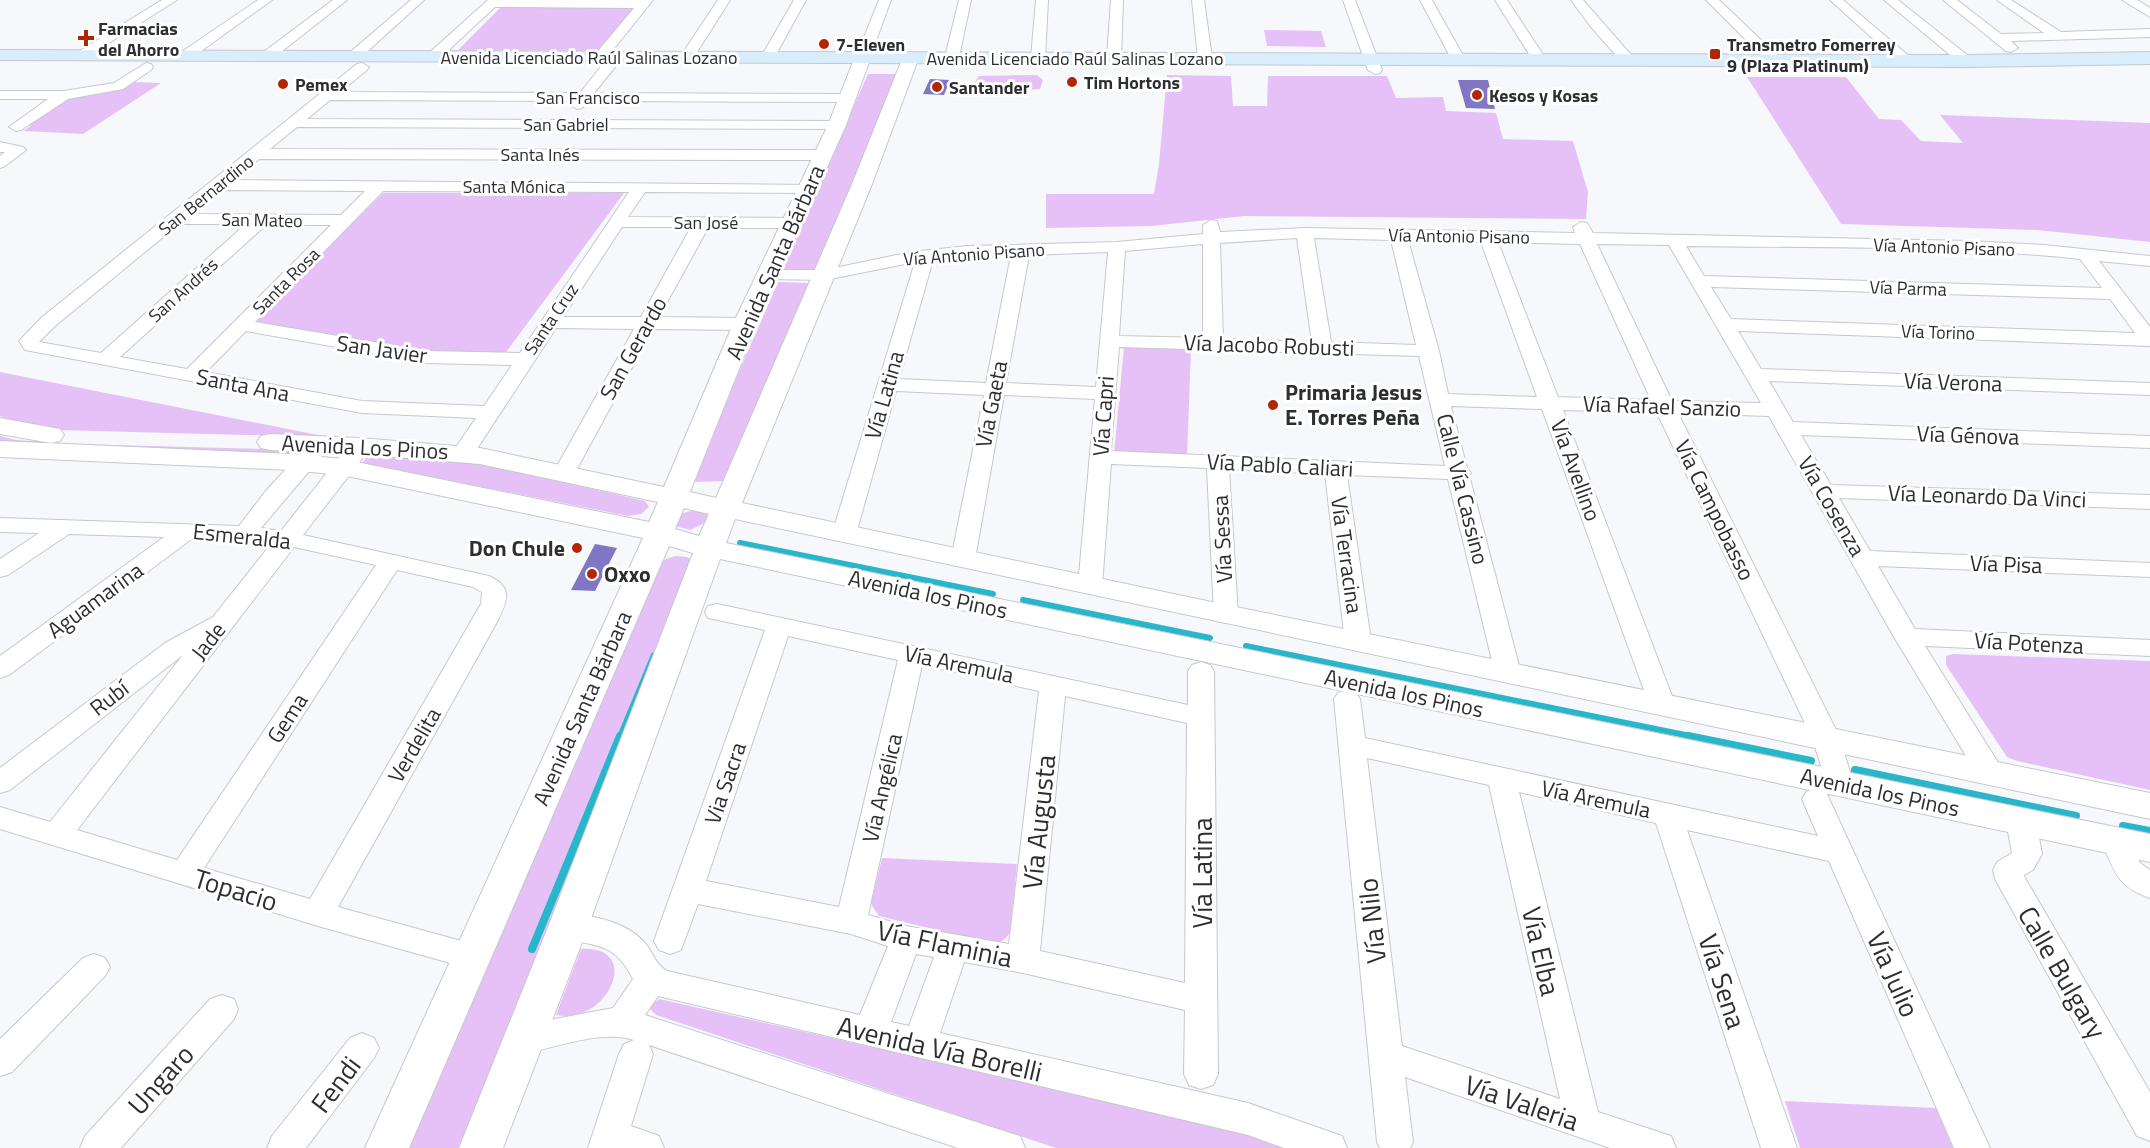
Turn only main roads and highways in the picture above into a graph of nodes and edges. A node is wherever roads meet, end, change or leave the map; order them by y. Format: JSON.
{"nodes":[{"id":1,"x":0,"y":55,"type":"edge"},
{"id":2,"x":185,"y":56,"type":"junction"},
{"id":3,"x":267,"y":57,"type":"junction"},
{"id":4,"x":2150,"y":58,"type":"edge"},
{"id":5,"x":357,"y":62,"type":"junction"},
{"id":6,"x":604,"y":62,"type":"junction"},
{"id":7,"x":861,"y":62,"type":"junction"},
{"id":8,"x":910,"y":63,"type":"junction"},
{"id":9,"x":1373,"y":64,"type":"junction"},
{"id":10,"x":0,"y":66,"type":"edge"},
{"id":11,"x":146,"y":67,"type":"junction"},
{"id":12,"x":208,"y":67,"type":"junction"},
{"id":13,"x":2150,"y":70,"type":"edge"}],
"edges":[{"from":1,"to":2,"type":"main road","name":"Avenida Licenciado Raúl Salinas Lozano"},
{"from":2,"to":3,"type":"main road","name":"Avenida Licenciado Raúl Salinas Lozano"},
{"from":2,"to":11,"type":"main road"},
{"from":3,"to":5,"type":"main road","name":"Avenida Licenciado Raúl Salinas Lozano"},
{"from":3,"to":12,"type":"main road"},
{"from":4,"to":9,"type":"main road","name":"Avenida Licenciado Raúl Salinas Lozano"},
{"from":5,"to":6,"type":"main road","name":"Avenida Licenciado Raúl Salinas Lozano"},
{"from":5,"to":6,"type":"main road","name":"Avenida Licenciado Raúl Salinas Lozano"},
{"from":5,"to":12,"type":"main road","name":"Avenida Licenciado Raúl Salinas Lozano"},
{"from":6,"to":7,"type":"main road","name":"Avenida Licenciado Raúl Salinas Lozano"},
{"from":6,"to":7,"type":"main road","name":"Avenida Licenciado Raúl Salinas Lozano"},
{"from":7,"to":8,"type":"main road","name":"Avenida Licenciado Raúl Salinas Lozano"},
{"from":8,"to":9,"type":"main road","name":"Avenida Licenciado Raúl Salinas Lozano"},
{"from":8,"to":9,"type":"main road","name":"Avenida Licenciado Raúl Salinas Lozano"},
{"from":9,"to":13,"type":"main road","name":"Avenida Licenciado Raúl Salinas Lozano"},
{"from":10,"to":11,"type":"main road","name":"Avenida Licenciado Raúl Salinas Lozano"},
{"from":11,"to":12,"type":"main road","name":"Avenida Licenciado Raúl Salinas Lozano"}]}
